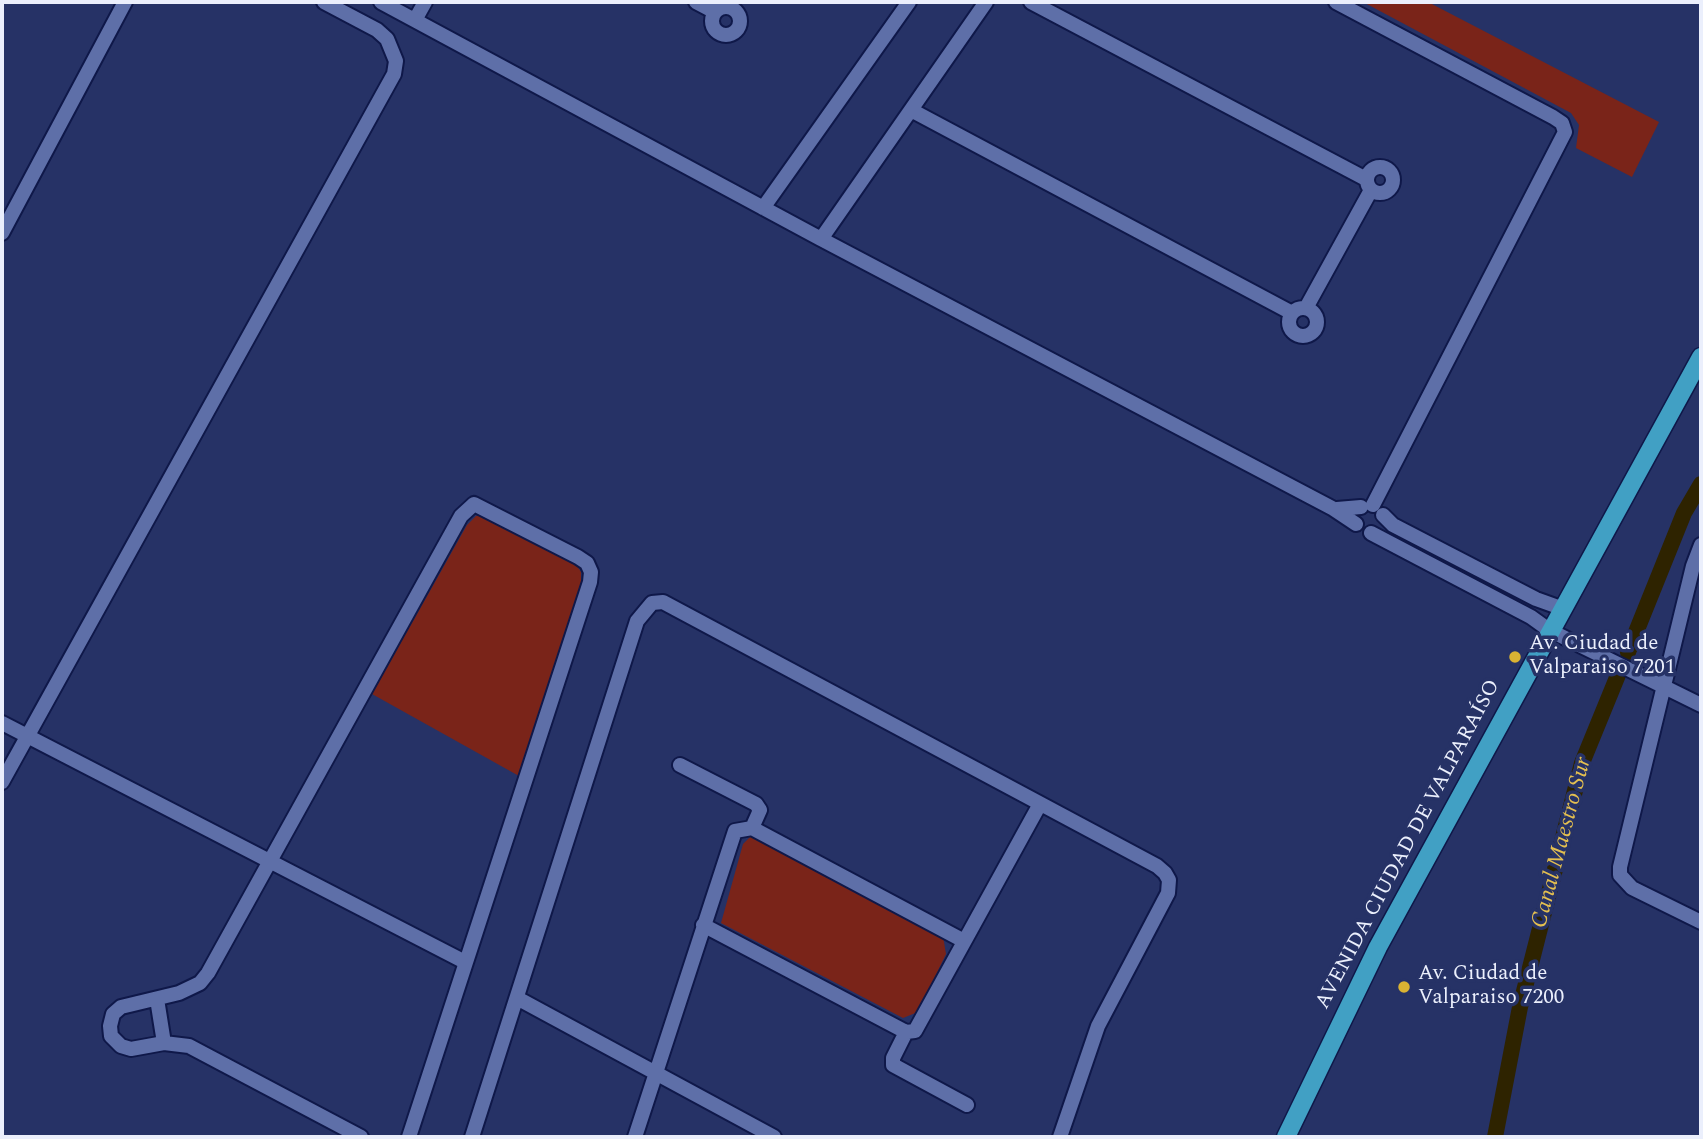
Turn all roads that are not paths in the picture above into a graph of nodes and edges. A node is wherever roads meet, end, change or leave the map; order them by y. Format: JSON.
{"nodes":[{"id":1,"x":125,"y":2,"type":"edge"},
{"id":2,"x":324,"y":2,"type":"edge"},
{"id":3,"x":381,"y":2,"type":"edge"},
{"id":4,"x":425,"y":2,"type":"edge"},
{"id":5,"x":696,"y":2,"type":"edge"},
{"id":6,"x":909,"y":2,"type":"edge"},
{"id":7,"x":986,"y":2,"type":"edge"},
{"id":8,"x":1031,"y":2,"type":"edge"},
{"id":9,"x":1336,"y":2,"type":"edge"},
{"id":10,"x":726,"y":7,"type":"edge"},
{"id":11,"x":415,"y":20,"type":"junction"},
{"id":12,"x":911,"y":110,"type":"junction"},
{"id":13,"x":763,"y":208,"type":"junction"},
{"id":14,"x":2,"y":233,"type":"edge"},
{"id":15,"x":821,"y":239,"type":"junction"},
{"id":16,"x":1701,"y":357,"type":"edge"},
{"id":17,"x":1332,"y":508,"type":"junction"},
{"id":18,"x":1372,"y":509,"type":"junction"},
{"id":19,"x":1356,"y":524,"type":"junction"},
{"id":20,"x":1371,"y":533,"type":"junction"},
{"id":21,"x":1701,"y":545,"type":"edge"},
{"id":22,"x":1561,"y":608,"type":"junction"},
{"id":23,"x":1549,"y":631,"type":"junction"},
{"id":24,"x":1665,"y":688,"type":"junction"},
{"id":25,"x":1701,"y":705,"type":"edge"},
{"id":26,"x":2,"y":723,"type":"edge"},
{"id":27,"x":27,"y":737,"type":"junction"},
{"id":28,"x":680,"y":765,"type":"dead end"},
{"id":29,"x":2,"y":782,"type":"edge"},
{"id":30,"x":1040,"y":804,"type":"junction"},
{"id":31,"x":752,"y":828,"type":"junction"},
{"id":32,"x":269,"y":863,"type":"junction"},
{"id":33,"x":1701,"y":922,"type":"edge"},
{"id":34,"x":703,"y":925,"type":"junction"},
{"id":35,"x":964,"y":941,"type":"junction"},
{"id":36,"x":464,"y":962,"type":"junction"},
{"id":37,"x":517,"y":998,"type":"junction"},
{"id":38,"x":157,"y":999,"type":"junction"},
{"id":39,"x":906,"y":1032,"type":"junction"},
{"id":40,"x":164,"y":1043,"type":"junction"},
{"id":41,"x":656,"y":1074,"type":"junction"},
{"id":42,"x":967,"y":1105,"type":"dead end"},
{"id":43,"x":360,"y":1137,"type":"edge"},
{"id":44,"x":409,"y":1137,"type":"edge"},
{"id":45,"x":472,"y":1137,"type":"edge"},
{"id":46,"x":635,"y":1137,"type":"edge"},
{"id":47,"x":774,"y":1137,"type":"edge"},
{"id":48,"x":1060,"y":1137,"type":"edge"},
{"id":49,"x":1286,"y":1137,"type":"edge"}],
"edges":[{"from":1,"to":14,"type":"street"},
{"from":2,"to":27,"type":"street"},
{"from":3,"to":11,"type":"street"},
{"from":4,"to":11,"type":"street"},
{"from":5,"to":10,"type":"street"},
{"from":6,"to":13,"type":"street"},
{"from":7,"to":12,"type":"street"},
{"from":8,"to":12,"type":"street"},
{"from":9,"to":18,"type":"street"},
{"from":11,"to":13,"type":"street"},
{"from":12,"to":15,"type":"street"},
{"from":13,"to":15,"type":"street"},
{"from":15,"to":17,"type":"street"},
{"from":16,"to":22,"type":"main road","name":"AVENIDA CIUDAD DE VALPARAÍSO"},
{"from":17,"to":18,"type":"street"},
{"from":17,"to":19,"type":"street"},
{"from":18,"to":19,"type":"street"},
{"from":18,"to":20,"type":"street"},
{"from":18,"to":22,"type":"street"},
{"from":19,"to":20,"type":"street"},
{"from":20,"to":23,"type":"street"},
{"from":21,"to":24,"type":"street"},
{"from":22,"to":23,"type":"main road","name":"AVENIDA CIUDAD DE VALPARAÍSO"},
{"from":23,"to":24,"type":"street"},
{"from":23,"to":49,"type":"main road","name":"AVENIDA CIUDAD DE VALPARAÍSO"},
{"from":24,"to":25,"type":"street"},
{"from":24,"to":33,"type":"street"},
{"from":26,"to":27,"type":"street"},
{"from":27,"to":29,"type":"street"},
{"from":27,"to":32,"type":"street"},
{"from":28,"to":31,"type":"street"},
{"from":30,"to":35,"type":"street"},
{"from":30,"to":37,"type":"street"},
{"from":30,"to":48,"type":"street"},
{"from":31,"to":34,"type":"street"},
{"from":31,"to":35,"type":"street"},
{"from":32,"to":36,"type":"street"},
{"from":32,"to":36,"type":"street"},
{"from":32,"to":38,"type":"street"},
{"from":34,"to":39,"type":"street"},
{"from":34,"to":41,"type":"street"},
{"from":35,"to":39,"type":"street"},
{"from":36,"to":44,"type":"street"},
{"from":37,"to":41,"type":"street"},
{"from":37,"to":45,"type":"street"},
{"from":38,"to":40,"type":"street"},
{"from":38,"to":40,"type":"street"},
{"from":39,"to":42,"type":"street"},
{"from":40,"to":43,"type":"street"},
{"from":41,"to":46,"type":"street"},
{"from":41,"to":47,"type":"street"}]}
